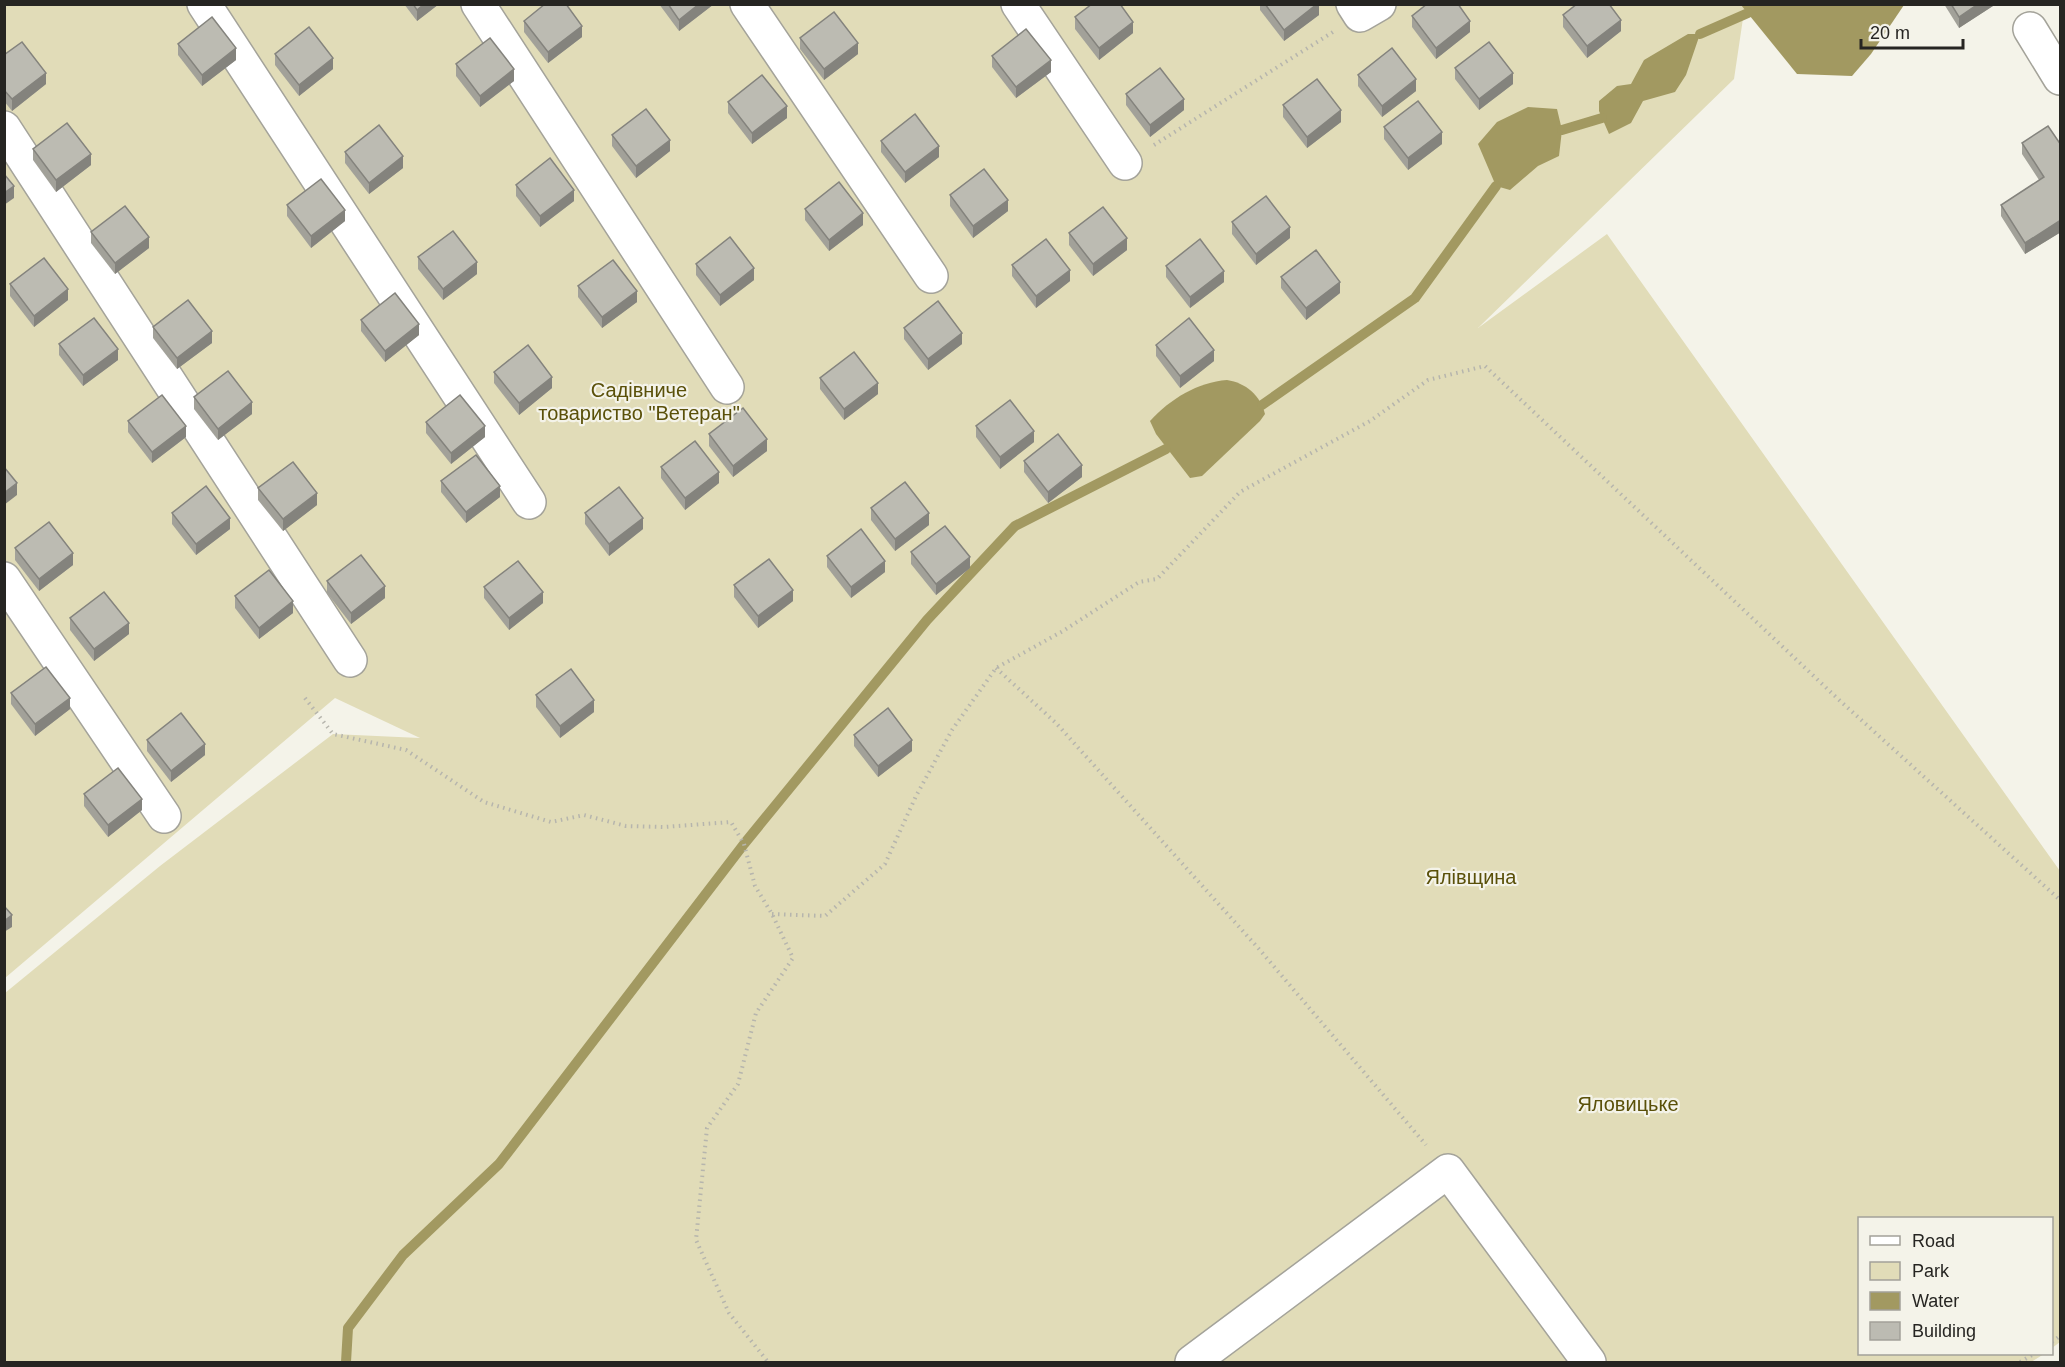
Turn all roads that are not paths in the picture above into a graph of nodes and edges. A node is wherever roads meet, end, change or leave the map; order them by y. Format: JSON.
{"nodes":[{"id":1,"x":204,"y":4,"type":"edge"},
{"id":2,"x":478,"y":4,"type":"edge"},
{"id":3,"x":747,"y":4,"type":"edge"},
{"id":4,"x":1018,"y":4,"type":"edge"},
{"id":5,"x":2030,"y":29,"type":"dead end"},
{"id":6,"x":2061,"y":78,"type":"edge"},
{"id":7,"x":4,"y":128,"type":"edge"},
{"id":8,"x":1125,"y":163,"type":"road end"},
{"id":9,"x":931,"y":276,"type":"dead end"},
{"id":10,"x":727,"y":387,"type":"dead end"},
{"id":11,"x":529,"y":502,"type":"dead end"},
{"id":12,"x":4,"y":579,"type":"edge"},
{"id":13,"x":350,"y":660,"type":"dead end"},
{"id":14,"x":164,"y":816,"type":"dead end"},
{"id":15,"x":1192,"y":1362,"type":"edge"},
{"id":16,"x":1589,"y":1362,"type":"edge"}],
"edges":[{"from":1,"to":11,"type":"street"},
{"from":2,"to":10,"type":"street"},
{"from":3,"to":9,"type":"street"},
{"from":4,"to":8,"type":"street"},
{"from":5,"to":6,"type":"street"},
{"from":7,"to":13,"type":"street"},
{"from":12,"to":14,"type":"street"},
{"from":15,"to":16,"type":"street"}]}
